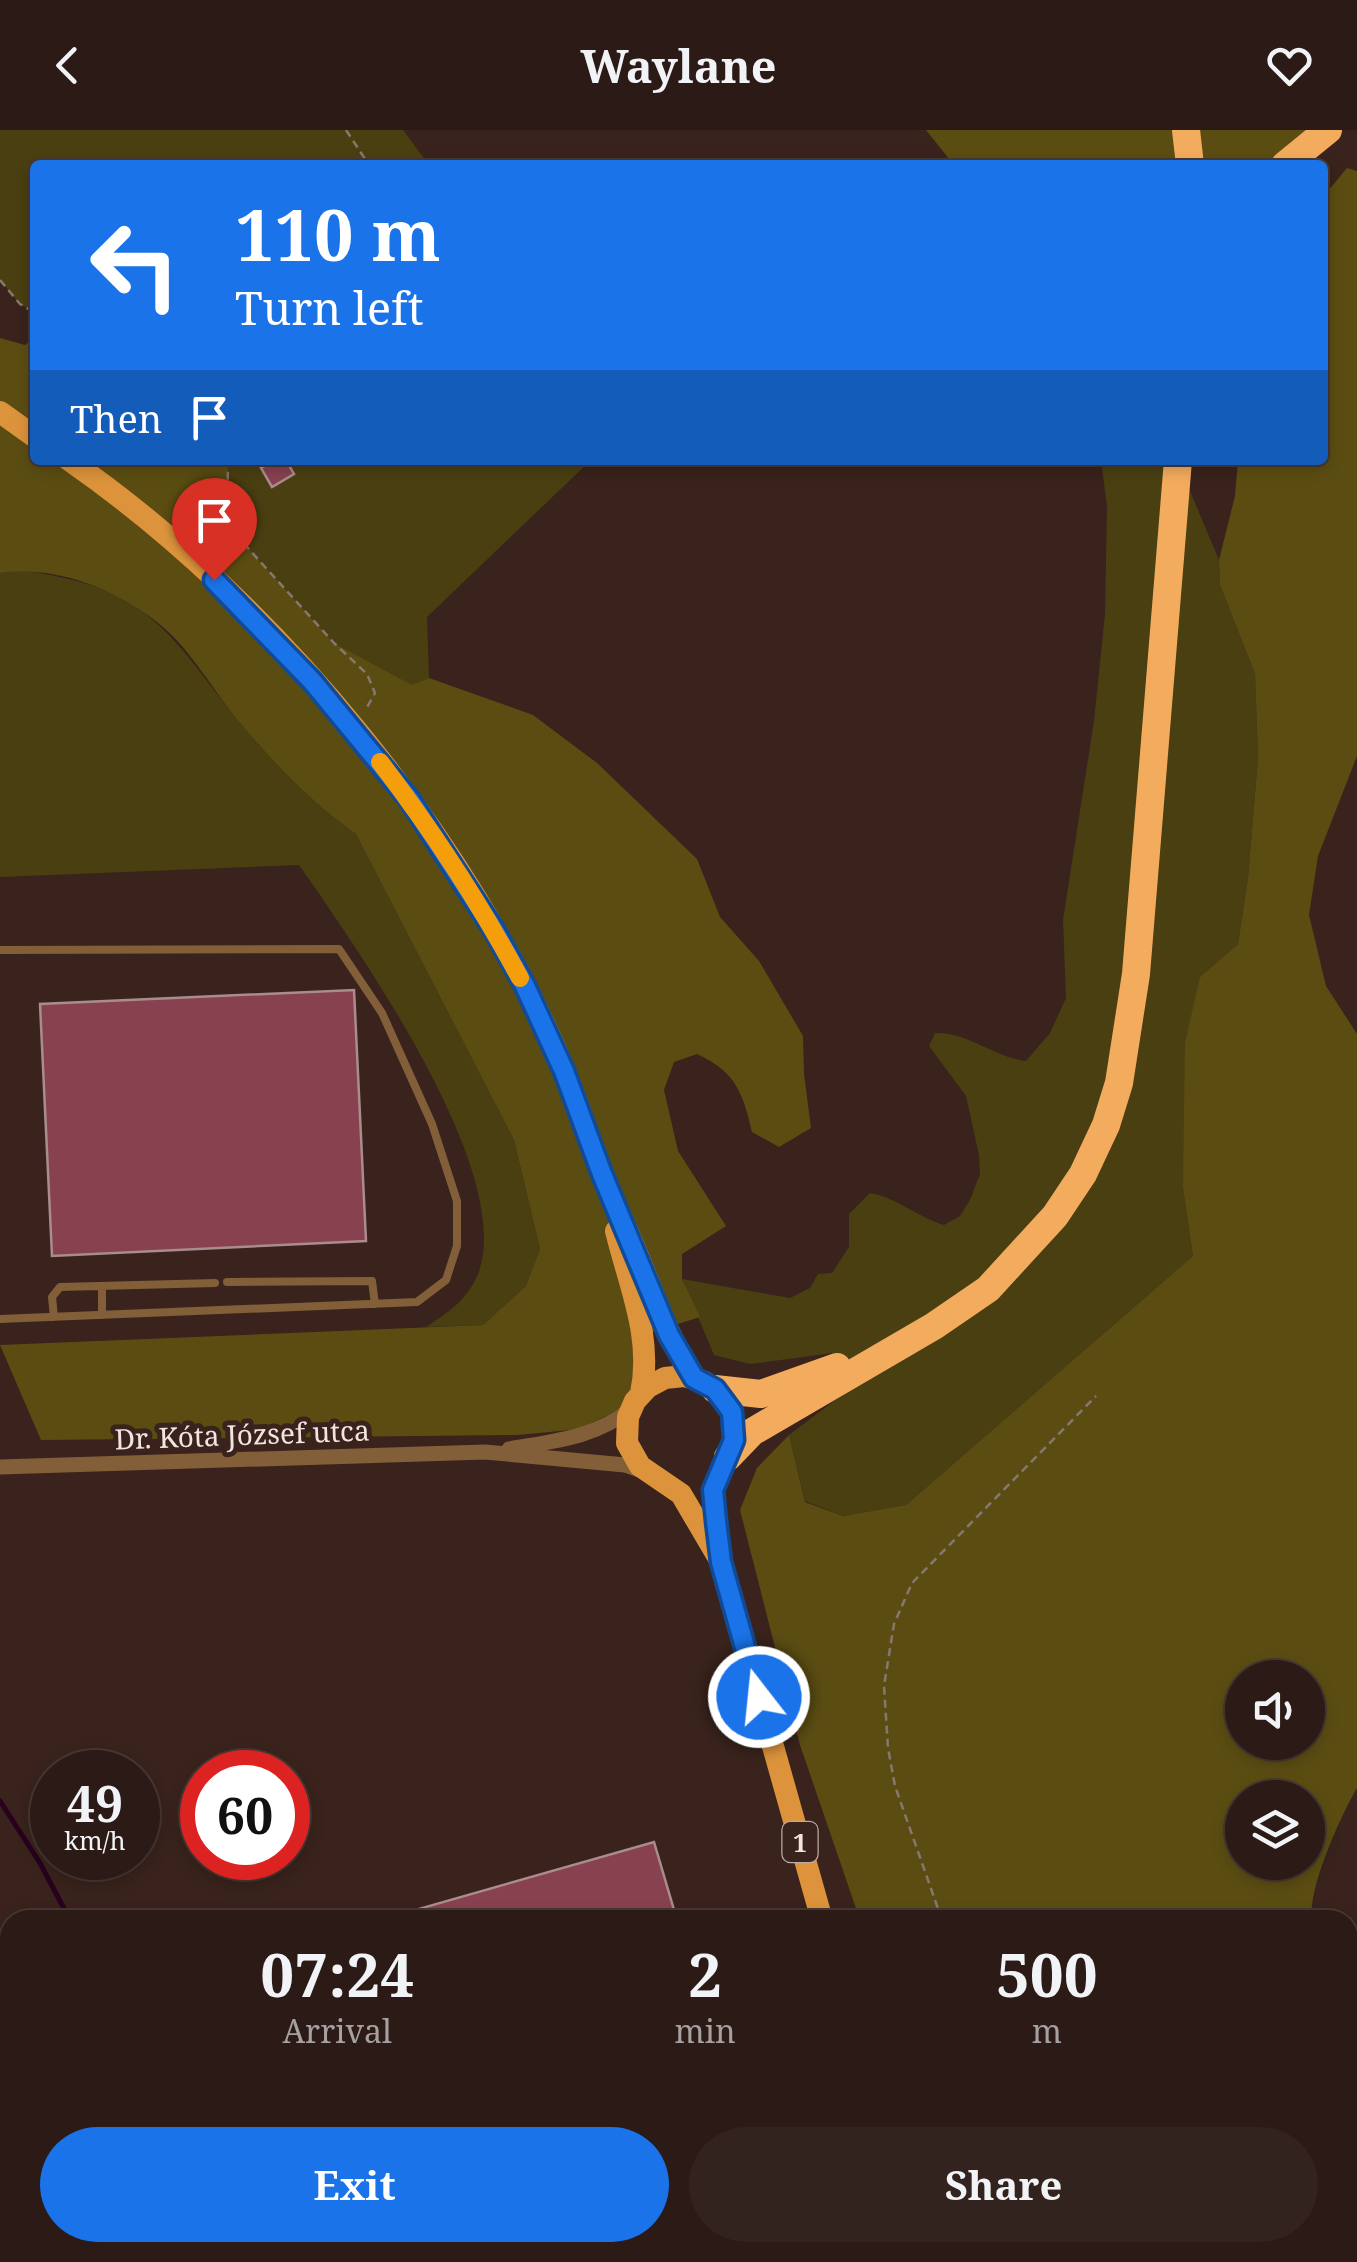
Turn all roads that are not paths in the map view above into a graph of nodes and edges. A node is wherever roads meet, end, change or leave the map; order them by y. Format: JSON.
{"nodes":[{"id":1,"x":1186,"y":130,"type":"edge"},
{"id":2,"x":1206,"y":130,"type":"edge"},
{"id":3,"x":1328,"y":130,"type":"edge"},
{"id":4,"x":1189,"y":160,"type":"edge"},
{"id":5,"x":1203,"y":160,"type":"edge"},
{"id":6,"x":1291,"y":160,"type":"edge"},
{"id":7,"x":0,"y":412,"type":"edge"},
{"id":8,"x":30,"y":433,"type":"edge"},
{"id":9,"x":76,"y":465,"type":"edge"},
{"id":10,"x":1178,"y":465,"type":"edge"},
{"id":11,"x":0,"y":950,"type":"edge"},
{"id":12,"x":602,"y":1174,"type":"junction"},
{"id":13,"x":228,"y":1282,"type":"dead end"},
{"id":14,"x":215,"y":1283,"type":"dead end"},
{"id":15,"x":102,"y":1286,"type":"junction"},
{"id":16,"x":376,"y":1304,"type":"junction"},
{"id":17,"x":102,"y":1315,"type":"junction"},
{"id":18,"x":54,"y":1317,"type":"junction"},
{"id":19,"x":0,"y":1319,"type":"edge"},
{"id":20,"x":873,"y":1359,"type":"junction"},
{"id":21,"x":705,"y":1383,"type":"junction"},
{"id":22,"x":636,"y":1401,"type":"junction"},
{"id":23,"x":485,"y":1452,"type":"junction"},
{"id":24,"x":728,"y":1457,"type":"junction"},
{"id":25,"x":0,"y":1466,"type":"edge"},
{"id":26,"x":655,"y":1477,"type":"junction"},
{"id":27,"x":721,"y":1562,"type":"junction"},
{"id":28,"x":819,"y":1910,"type":"edge"}],
"edges":[{"from":1,"to":4,"type":"highway"},
{"from":2,"to":5,"type":"highway"},
{"from":3,"to":6,"type":"highway"},
{"from":7,"to":8,"type":"main road"},
{"from":9,"to":12,"type":"main road","number":"1"},
{"from":10,"to":20,"type":"highway"},
{"from":11,"to":16,"type":"lane"},
{"from":12,"to":21,"type":"main road","number":"1"},
{"from":12,"to":22,"type":"main road","number":"1"},
{"from":13,"to":16,"type":"lane"},
{"from":14,"to":15,"type":"lane"},
{"from":15,"to":17,"type":"lane"},
{"from":15,"to":18,"type":"lane"},
{"from":16,"to":17,"type":"lane"},
{"from":17,"to":18,"type":"lane"},
{"from":18,"to":19,"type":"lane"},
{"from":20,"to":21,"type":"highway"},
{"from":20,"to":24,"type":"highway"},
{"from":21,"to":22,"type":"main road"},
{"from":21,"to":24,"type":"main road","number":"1"},
{"from":22,"to":23,"type":"street"},
{"from":22,"to":26,"type":"main road","number":"1"},
{"from":23,"to":25,"type":"street","name":"Dr. Kóta József utca"},
{"from":23,"to":26,"type":"street"},
{"from":24,"to":26,"type":"main road"},
{"from":24,"to":27,"type":"main road","number":"1"},
{"from":26,"to":27,"type":"main road","number":"1"},
{"from":27,"to":28,"type":"main road","number":"1"}]}
